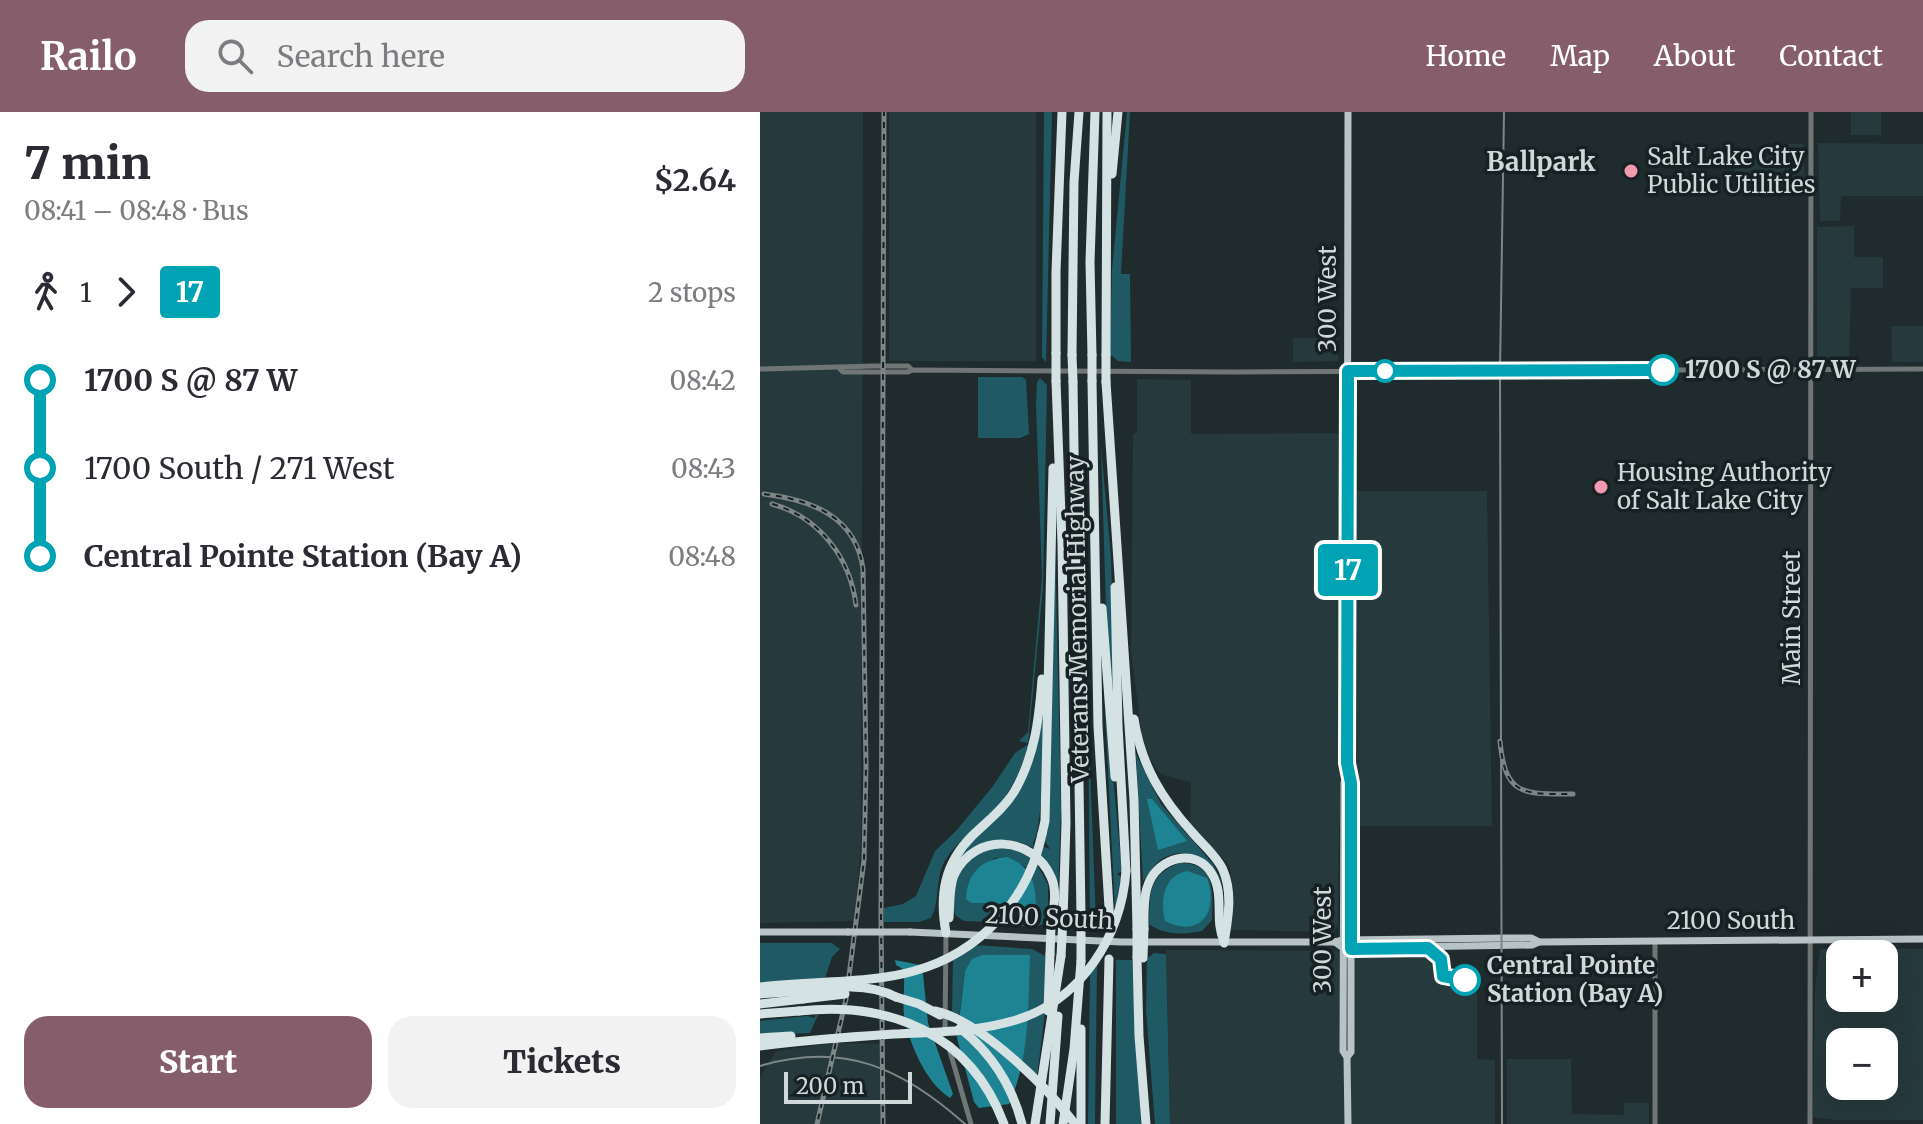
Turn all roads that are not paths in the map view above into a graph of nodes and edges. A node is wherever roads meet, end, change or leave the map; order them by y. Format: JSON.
{"nodes":[{"id":1,"x":1062,"y":112,"type":"edge"},
{"id":2,"x":1079,"y":112,"type":"edge"},
{"id":3,"x":1095,"y":112,"type":"edge"},
{"id":4,"x":1107,"y":112,"type":"edge"},
{"id":5,"x":1118,"y":112,"type":"edge"},
{"id":6,"x":1348,"y":112,"type":"edge"},
{"id":7,"x":1811,"y":112,"type":"edge"},
{"id":8,"x":1108,"y":221,"type":"junction"},
{"id":9,"x":760,"y":369,"type":"edge"},
{"id":10,"x":1923,"y":369,"type":"edge"},
{"id":11,"x":1811,"y":370,"type":"junction"},
{"id":12,"x":1348,"y":371,"type":"junction"},
{"id":13,"x":1056,"y":381,"type":"junction"},
{"id":14,"x":1115,"y":516,"type":"junction"},
{"id":15,"x":1094,"y":517,"type":"junction"},
{"id":16,"x":1050,"y":588,"type":"junction"},
{"id":17,"x":1125,"y":659,"type":"junction"},
{"id":18,"x":1126,"y":868,"type":"junction"},
{"id":19,"x":1140,"y":929,"type":"junction"},
{"id":20,"x":760,"y":932,"type":"edge"},
{"id":21,"x":946,"y":933,"type":"junction"},
{"id":22,"x":1923,"y":939,"type":"edge"},
{"id":23,"x":1810,"y":940,"type":"junction"},
{"id":24,"x":1655,"y":941,"type":"junction"},
{"id":25,"x":1224,"y":943,"type":"junction"},
{"id":26,"x":1345,"y":944,"type":"junction"},
{"id":27,"x":1056,"y":955,"type":"junction"},
{"id":28,"x":1081,"y":961,"type":"junction"},
{"id":29,"x":1060,"y":968,"type":"junction"},
{"id":30,"x":760,"y":987,"type":"edge"},
{"id":31,"x":760,"y":994,"type":"edge"},
{"id":32,"x":803,"y":995,"type":"junction"},
{"id":33,"x":760,"y":1004,"type":"edge"},
{"id":34,"x":935,"y":1011,"type":"junction"},
{"id":35,"x":760,"y":1014,"type":"edge"},
{"id":36,"x":887,"y":1035,"type":"junction"},
{"id":37,"x":760,"y":1038,"type":"edge"},
{"id":38,"x":760,"y":1046,"type":"edge"},
{"id":39,"x":1044,"y":1077,"type":"junction"},
{"id":40,"x":971,"y":1124,"type":"edge"},
{"id":41,"x":1004,"y":1124,"type":"edge"},
{"id":42,"x":1022,"y":1124,"type":"edge"},
{"id":43,"x":1035,"y":1124,"type":"edge"},
{"id":44,"x":1050,"y":1124,"type":"edge"},
{"id":45,"x":1063,"y":1124,"type":"edge"},
{"id":46,"x":1075,"y":1124,"type":"edge"},
{"id":47,"x":1081,"y":1124,"type":"edge"},
{"id":48,"x":1105,"y":1124,"type":"edge"},
{"id":49,"x":1146,"y":1124,"type":"edge"},
{"id":50,"x":1347,"y":1124,"type":"edge"},
{"id":51,"x":1655,"y":1124,"type":"edge"},
{"id":52,"x":1810,"y":1124,"type":"edge"}],
"edges":[{"from":1,"to":13,"type":"highway","bridge":true},
{"from":2,"to":28,"type":"highway","name":"Veterans Memorial Highway","bridge":true},
{"from":3,"to":15,"type":"highway","name":"Veterans Memorial Highway","bridge":true},
{"from":4,"to":8,"type":"highway"},
{"from":5,"to":8,"type":"highway"},
{"from":6,"to":12,"type":"main road","name":"300 West"},
{"from":7,"to":11,"type":"street","name":"Main Street"},
{"from":8,"to":14,"type":"highway","bridge":true},
{"from":9,"to":12,"type":"street"},
{"from":10,"to":11,"type":"street"},
{"from":11,"to":12,"type":"street"},
{"from":11,"to":23,"type":"street","name":"Main Street"},
{"from":12,"to":26,"type":"main road","name":"300 West"},
{"from":13,"to":16,"type":"highway"},
{"from":13,"to":27,"type":"highway","bridge":true},
{"from":14,"to":17,"type":"highway"},
{"from":14,"to":18,"type":"highway"},
{"from":15,"to":18,"type":"highway"},
{"from":15,"to":48,"type":"highway","name":"Veterans Memorial Highway","bridge":true},
{"from":16,"to":21,"type":"highway"},
{"from":16,"to":30,"type":"highway","bridge":true},
{"from":17,"to":19,"type":"highway"},
{"from":17,"to":25,"type":"highway"},
{"from":18,"to":36,"type":"highway","bridge":true},
{"from":19,"to":25,"type":"highway"},
{"from":19,"to":49,"type":"highway","bridge":true},
{"from":20,"to":21,"type":"main road","name":"2100 South","bridge":true},
{"from":21,"to":25,"type":"main road","name":"2100 South"},
{"from":21,"to":27,"type":"highway","bridge":true},
{"from":21,"to":40,"type":"street"},
{"from":22,"to":23,"type":"main road","name":"2100 South"},
{"from":23,"to":24,"type":"main road","name":"2100 South"},
{"from":23,"to":52,"type":"street","name":"Main Street"},
{"from":24,"to":26,"type":"main road","name":"2100 South"},
{"from":24,"to":51,"type":"street"},
{"from":25,"to":26,"type":"main road","name":"2100 South"},
{"from":26,"to":50,"type":"main road","name":"300 West"},
{"from":27,"to":29,"type":"highway"},
{"from":27,"to":39,"type":"highway"},
{"from":28,"to":45,"type":"highway"},
{"from":28,"to":47,"type":"highway","name":"Veterans Memorial Highway"},
{"from":29,"to":39,"type":"highway"},
{"from":29,"to":44,"type":"highway"},
{"from":31,"to":32,"type":"highway"},
{"from":32,"to":33,"type":"highway"},
{"from":32,"to":34,"type":"highway","bridge":true},
{"from":34,"to":42,"type":"highway","bridge":true},
{"from":34,"to":46,"type":"highway","bridge":true},
{"from":35,"to":41,"type":"highway","bridge":true},
{"from":36,"to":37,"type":"highway","bridge":true},
{"from":36,"to":38,"type":"highway","bridge":true},
{"from":39,"to":43,"type":"highway"}]}
